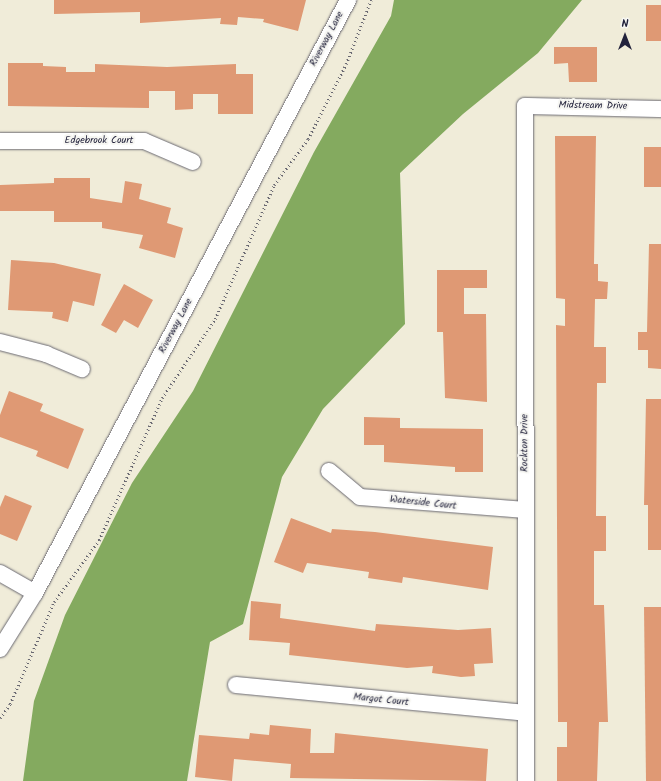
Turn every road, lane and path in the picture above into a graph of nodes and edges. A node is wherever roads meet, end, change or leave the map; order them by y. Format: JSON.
{"nodes":[{"id":1,"x":348,"y":0,"type":"edge"},
{"id":2,"x":371,"y":0,"type":"edge"},
{"id":3,"x":525,"y":106,"type":"joint"},
{"id":4,"x":661,"y":109,"type":"edge"},
{"id":5,"x":0,"y":141,"type":"edge"},
{"id":6,"x":194,"y":162,"type":"dead end"},
{"id":7,"x":0,"y":342,"type":"edge"},
{"id":8,"x":82,"y":369,"type":"dead end"},
{"id":9,"x":330,"y":471,"type":"dead end"},
{"id":10,"x":525,"y":510,"type":"junction"},
{"id":11,"x":0,"y":573,"type":"edge"},
{"id":12,"x":35,"y":593,"type":"junction"},
{"id":13,"x":0,"y":649,"type":"edge"},
{"id":14,"x":236,"y":685,"type":"dead end"},
{"id":15,"x":526,"y":713,"type":"junction"},
{"id":16,"x":0,"y":718,"type":"edge"},
{"id":17,"x":526,"y":781,"type":"edge"}],
"edges":[{"from":1,"to":12,"type":"street","name":"Riverway Lane"},
{"from":2,"to":16,"type":"path"},
{"from":3,"to":4,"type":"street","name":"Midstream Drive"},
{"from":3,"to":10,"type":"street","name":"Rockton Drive"},
{"from":5,"to":6,"type":"street","name":"Edgebrook Court"},
{"from":7,"to":8,"type":"street"},
{"from":9,"to":10,"type":"street","name":"Waterside Court"},
{"from":10,"to":15,"type":"street","name":"Rockton Drive"},
{"from":11,"to":12,"type":"street"},
{"from":12,"to":13,"type":"street","name":"Riverway Lane"},
{"from":14,"to":15,"type":"street","name":"Margot Court"},
{"from":15,"to":17,"type":"street","name":"Rockton Drive"}]}
